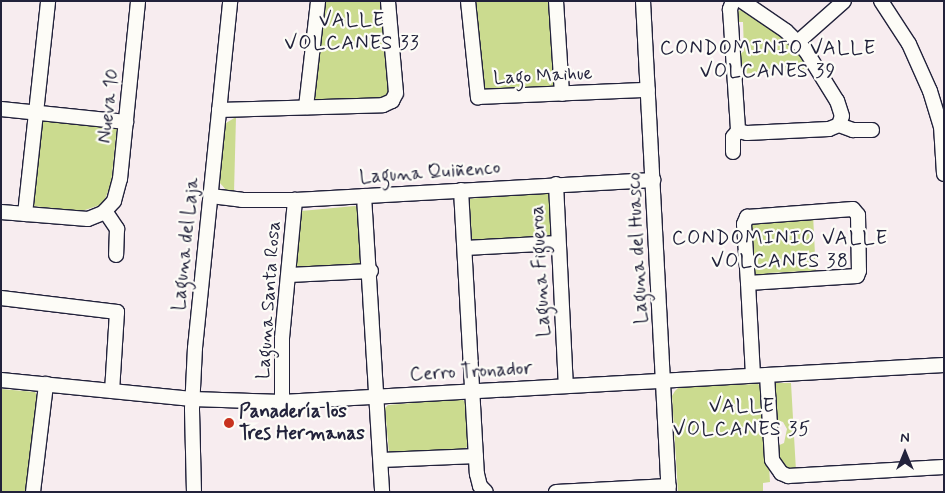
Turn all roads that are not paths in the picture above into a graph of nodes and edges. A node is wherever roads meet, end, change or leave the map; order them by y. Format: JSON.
{"nodes":[{"id":1,"x":48,"y":1,"type":"edge"},
{"id":2,"x":138,"y":1,"type":"edge"},
{"id":3,"x":230,"y":1,"type":"edge"},
{"id":4,"x":318,"y":1,"type":"edge"},
{"id":5,"x":388,"y":1,"type":"edge"},
{"id":6,"x":468,"y":1,"type":"edge"},
{"id":7,"x":556,"y":1,"type":"edge"},
{"id":8,"x":643,"y":1,"type":"edge"},
{"id":9,"x":844,"y":1,"type":"edge"},
{"id":10,"x":881,"y":1,"type":"edge"},
{"id":11,"x":734,"y":2,"type":"edge"},
{"id":12,"x":799,"y":41,"type":"junction"},
{"id":13,"x":648,"y":90,"type":"junction"},
{"id":14,"x":562,"y":94,"type":"junction"},
{"id":15,"x":306,"y":107,"type":"junction"},
{"id":16,"x":1,"y":110,"type":"edge"},
{"id":17,"x":219,"y":110,"type":"junction"},
{"id":18,"x":35,"y":113,"type":"junction"},
{"id":19,"x":126,"y":122,"type":"junction"},
{"id":20,"x":839,"y":125,"type":"junction"},
{"id":21,"x":942,"y":126,"type":"edge"},
{"id":22,"x":872,"y":130,"type":"dead end"},
{"id":23,"x":738,"y":131,"type":"junction"},
{"id":24,"x":734,"y":152,"type":"dead end"},
{"id":25,"x":944,"y":174,"type":"edge"},
{"id":26,"x":653,"y":180,"type":"junction"},
{"id":27,"x":556,"y":184,"type":"junction"},
{"id":28,"x":461,"y":190,"type":"junction"},
{"id":29,"x":210,"y":196,"type":"junction"},
{"id":30,"x":364,"y":196,"type":"junction"},
{"id":31,"x":295,"y":200,"type":"junction"},
{"id":32,"x":105,"y":210,"type":"junction"},
{"id":33,"x":1,"y":212,"type":"edge"},
{"id":34,"x":24,"y":214,"type":"junction"},
{"id":35,"x":558,"y":243,"type":"junction"},
{"id":36,"x":465,"y":248,"type":"junction"},
{"id":37,"x":116,"y":255,"type":"dead end"},
{"id":38,"x":371,"y":271,"type":"junction"},
{"id":39,"x":289,"y":275,"type":"junction"},
{"id":40,"x":748,"y":283,"type":"junction"},
{"id":41,"x":1,"y":298,"type":"edge"},
{"id":42,"x":944,"y":365,"type":"edge"},
{"id":43,"x":752,"y":375,"type":"junction"},
{"id":44,"x":767,"y":375,"type":"junction"},
{"id":45,"x":1,"y":380,"type":"edge"},
{"id":46,"x":664,"y":380,"type":"junction"},
{"id":47,"x":46,"y":384,"type":"junction"},
{"id":48,"x":566,"y":386,"type":"junction"},
{"id":49,"x":473,"y":390,"type":"junction"},
{"id":50,"x":112,"y":391,"type":"junction"},
{"id":51,"x":377,"y":396,"type":"junction"},
{"id":52,"x":192,"y":399,"type":"junction"},
{"id":53,"x":282,"y":402,"type":"junction"},
{"id":54,"x":476,"y":456,"type":"junction"},
{"id":55,"x":382,"y":460,"type":"junction"},
{"id":56,"x":944,"y":467,"type":"edge"},
{"id":57,"x":669,"y":489,"type":"edge"},
{"id":58,"x":33,"y":492,"type":"edge"},
{"id":59,"x":194,"y":492,"type":"edge"},
{"id":60,"x":382,"y":492,"type":"edge"},
{"id":61,"x":485,"y":492,"type":"edge"},
{"id":62,"x":556,"y":492,"type":"edge"}],
"edges":[{"from":1,"to":18,"type":"street"},
{"from":2,"to":19,"type":"street","name":"Nueva 10"},
{"from":3,"to":17,"type":"street","name":"Laguna del Laja"},
{"from":4,"to":15,"type":"street"},
{"from":5,"to":15,"type":"street"},
{"from":6,"to":14,"type":"street","name":"Lago Maihue"},
{"from":7,"to":14,"type":"street"},
{"from":8,"to":13,"type":"street","name":"Laguna del Huasco"},
{"from":9,"to":12,"type":"street"},
{"from":10,"to":21,"type":"street"},
{"from":11,"to":12,"type":"street"},
{"from":11,"to":23,"type":"street"},
{"from":12,"to":20,"type":"street"},
{"from":13,"to":14,"type":"street","name":"Lago Maihue"},
{"from":13,"to":26,"type":"street","name":"Laguna del Huasco"},
{"from":15,"to":17,"type":"street"},
{"from":16,"to":18,"type":"street"},
{"from":17,"to":29,"type":"street","name":"Laguna del Laja"},
{"from":18,"to":19,"type":"street"},
{"from":18,"to":34,"type":"street"},
{"from":19,"to":32,"type":"street","name":"Nueva 10"},
{"from":20,"to":22,"type":"street"},
{"from":20,"to":23,"type":"street"},
{"from":21,"to":25,"type":"street"},
{"from":23,"to":24,"type":"street"},
{"from":26,"to":27,"type":"street","name":"Laguna Quiñenco"},
{"from":26,"to":46,"type":"street","name":"Laguna del Huasco"},
{"from":27,"to":28,"type":"street","name":"Laguna Quiñenco"},
{"from":27,"to":35,"type":"street","name":"Laguna Figueroa"},
{"from":28,"to":30,"type":"street","name":"Laguna Quiñenco"},
{"from":28,"to":36,"type":"street"},
{"from":29,"to":31,"type":"street","name":"Laguna Quiñenco"},
{"from":29,"to":52,"type":"street","name":"Laguna del Laja"},
{"from":30,"to":31,"type":"street","name":"Laguna Quiñenco"},
{"from":30,"to":38,"type":"street"},
{"from":31,"to":39,"type":"street","name":"Laguna Santa Rosa"},
{"from":32,"to":34,"type":"street"},
{"from":32,"to":37,"type":"street"},
{"from":33,"to":34,"type":"street"},
{"from":35,"to":36,"type":"street"},
{"from":35,"to":48,"type":"street","name":"Laguna Figueroa"},
{"from":36,"to":49,"type":"street"},
{"from":38,"to":39,"type":"street"},
{"from":38,"to":51,"type":"street"},
{"from":39,"to":53,"type":"street","name":"Laguna Santa Rosa"},
{"from":40,"to":40,"type":"street"},
{"from":40,"to":43,"type":"street"},
{"from":41,"to":50,"type":"street"},
{"from":42,"to":44,"type":"street","name":"Cerro Tronador"},
{"from":43,"to":44,"type":"street","name":"Cerro Tronador"},
{"from":43,"to":46,"type":"street","name":"Cerro Tronador"},
{"from":44,"to":56,"type":"street"},
{"from":45,"to":47,"type":"street","name":"Cerro Tronador"},
{"from":46,"to":48,"type":"street","name":"Cerro Tronador"},
{"from":46,"to":57,"type":"street","name":"Laguna del Huasco"},
{"from":47,"to":50,"type":"street","name":"Cerro Tronador"},
{"from":47,"to":58,"type":"street"},
{"from":48,"to":49,"type":"street","name":"Cerro Tronador"},
{"from":49,"to":51,"type":"street","name":"Cerro Tronador"},
{"from":49,"to":54,"type":"street"},
{"from":50,"to":52,"type":"street","name":"Cerro Tronador"},
{"from":51,"to":53,"type":"street","name":"Cerro Tronador"},
{"from":51,"to":55,"type":"street"},
{"from":52,"to":53,"type":"street","name":"Cerro Tronador"},
{"from":52,"to":59,"type":"street","name":"Laguna del Laja"},
{"from":54,"to":55,"type":"street"},
{"from":54,"to":61,"type":"street"},
{"from":55,"to":60,"type":"street"},
{"from":57,"to":62,"type":"street"}]}
